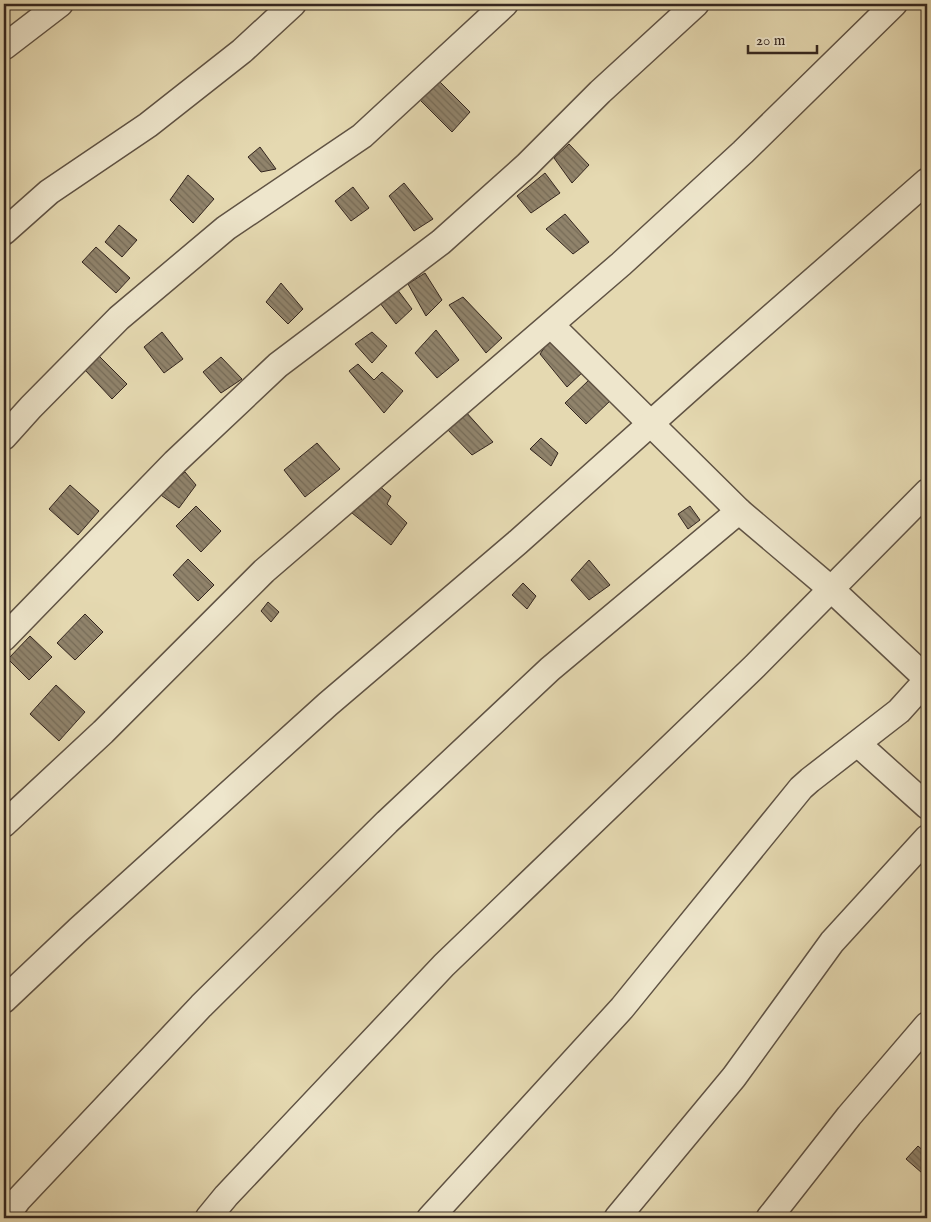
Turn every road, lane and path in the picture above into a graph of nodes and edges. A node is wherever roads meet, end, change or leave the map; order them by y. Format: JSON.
{"nodes":[{"id":1,"x":60,"y":4,"type":"edge"},
{"id":2,"x":292,"y":4,"type":"edge"},
{"id":3,"x":505,"y":4,"type":"edge"},
{"id":4,"x":696,"y":4,"type":"edge"},
{"id":5,"x":894,"y":4,"type":"edge"},
{"id":6,"x":4,"y":47,"type":"edge"},
{"id":7,"x":927,"y":181,"type":"edge"},
{"id":8,"x":4,"y":232,"type":"edge"},
{"id":9,"x":551,"y":325,"type":"junction"},
{"id":10,"x":650,"y":424,"type":"junction"},
{"id":11,"x":4,"y":437,"type":"edge"},
{"id":12,"x":927,"y":492,"type":"edge"},
{"id":13,"x":739,"y":512,"type":"junction"},
{"id":14,"x":831,"y":589,"type":"junction"},
{"id":15,"x":4,"y":638,"type":"edge"},
{"id":16,"x":927,"y":680,"type":"edge"},
{"id":17,"x":858,"y":744,"type":"junction"},
{"id":18,"x":927,"y":806,"type":"edge"},
{"id":19,"x":4,"y":824,"type":"edge"},
{"id":20,"x":927,"y":838,"type":"edge"},
{"id":21,"x":4,"y":1000,"type":"edge"},
{"id":22,"x":927,"y":1025,"type":"edge"},
{"id":23,"x":5,"y":1218,"type":"edge"},
{"id":24,"x":208,"y":1218,"type":"edge"},
{"id":25,"x":430,"y":1218,"type":"edge"},
{"id":26,"x":617,"y":1218,"type":"edge"},
{"id":27,"x":769,"y":1218,"type":"edge"}],
"edges":[{"from":1,"to":6,"type":"street"},
{"from":2,"to":8,"type":"street"},
{"from":3,"to":11,"type":"street"},
{"from":4,"to":15,"type":"street"},
{"from":5,"to":9,"type":"street"},
{"from":7,"to":10,"type":"street"},
{"from":9,"to":10,"type":"street"},
{"from":9,"to":19,"type":"street"},
{"from":10,"to":13,"type":"street"},
{"from":10,"to":21,"type":"street"},
{"from":12,"to":14,"type":"street"},
{"from":13,"to":14,"type":"street"},
{"from":13,"to":23,"type":"street"},
{"from":14,"to":16,"type":"street"},
{"from":14,"to":24,"type":"street"},
{"from":16,"to":17,"type":"street"},
{"from":17,"to":18,"type":"street"},
{"from":17,"to":25,"type":"street"},
{"from":20,"to":26,"type":"street"},
{"from":22,"to":27,"type":"street"}]}
